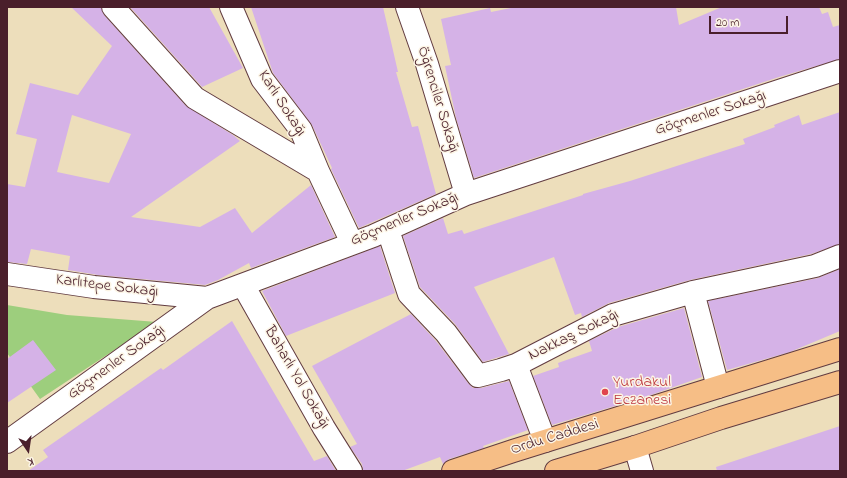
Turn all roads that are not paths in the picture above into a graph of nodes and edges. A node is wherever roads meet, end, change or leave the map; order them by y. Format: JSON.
{"nodes":[{"id":1,"x":113,"y":7,"type":"edge"},
{"id":2,"x":231,"y":7,"type":"edge"},
{"id":3,"x":407,"y":7,"type":"edge"},
{"id":4,"x":840,"y":71,"type":"edge"},
{"id":5,"x":318,"y":171,"type":"junction"},
{"id":6,"x":466,"y":194,"type":"junction"},
{"id":7,"x":388,"y":230,"type":"junction"},
{"id":8,"x":352,"y":243,"type":"junction"},
{"id":9,"x":840,"y":256,"type":"edge"},
{"id":10,"x":7,"y":274,"type":"edge"},
{"id":11,"x":243,"y":285,"type":"junction"},
{"id":12,"x":693,"y":292,"type":"junction"},
{"id":13,"x":207,"y":298,"type":"junction"},
{"id":14,"x":840,"y":349,"type":"edge"},
{"id":15,"x":516,"y":364,"type":"junction"},
{"id":16,"x":840,"y":382,"type":"edge"},
{"id":17,"x":718,"y":387,"type":"junction"},
{"id":18,"x":574,"y":432,"type":"junction"},
{"id":19,"x":545,"y":441,"type":"junction"},
{"id":20,"x":7,"y":442,"type":"edge"},
{"id":21,"x":635,"y":447,"type":"junction"},
{"id":22,"x":583,"y":463,"type":"junction"},
{"id":23,"x":351,"y":471,"type":"edge"},
{"id":24,"x":453,"y":471,"type":"edge"},
{"id":25,"x":556,"y":471,"type":"edge"},
{"id":26,"x":642,"y":471,"type":"edge"}],
"edges":[{"from":1,"to":5,"type":"street"},
{"from":2,"to":5,"type":"street","name":"Karlı Sokağı"},
{"from":3,"to":6,"type":"street","name":"Öğrenciler Sokağı"},
{"from":4,"to":6,"type":"street","name":"Göçmenler Sokağı"},
{"from":5,"to":8,"type":"street","name":"Karlı Sokağı"},
{"from":6,"to":7,"type":"street","name":"Göçmenler Sokağı"},
{"from":7,"to":8,"type":"street","name":"Göçmenler Sokağı"},
{"from":7,"to":15,"type":"street","name":"Nakkaş Sokağı"},
{"from":8,"to":11,"type":"street","name":"Göçmenler Sokağı"},
{"from":9,"to":12,"type":"street","name":"Nakkaş Sokağı"},
{"from":10,"to":13,"type":"street","name":"Karlıtepe Sokağı"},
{"from":11,"to":13,"type":"street","name":"Göçmenler Sokağı"},
{"from":11,"to":23,"type":"street","name":"Baharlı Yol Sokağı"},
{"from":12,"to":15,"type":"street","name":"Nakkaş Sokağı"},
{"from":12,"to":17,"type":"street"},
{"from":13,"to":20,"type":"street","name":"Göçmenler Sokağı"},
{"from":14,"to":17,"type":"main road","name":"Ordu Caddesi"},
{"from":15,"to":19,"type":"street"},
{"from":16,"to":21,"type":"main road","name":"Ordu Caddesi"},
{"from":17,"to":18,"type":"main road","name":"Ordu Caddesi"},
{"from":18,"to":19,"type":"main road","name":"Ordu Caddesi"},
{"from":18,"to":22,"type":"main road"},
{"from":19,"to":24,"type":"main road","name":"Ordu Caddesi"},
{"from":21,"to":22,"type":"main road","name":"Ordu Caddesi"},
{"from":21,"to":26,"type":"street"},
{"from":22,"to":25,"type":"main road","name":"Ordu Caddesi"}]}
